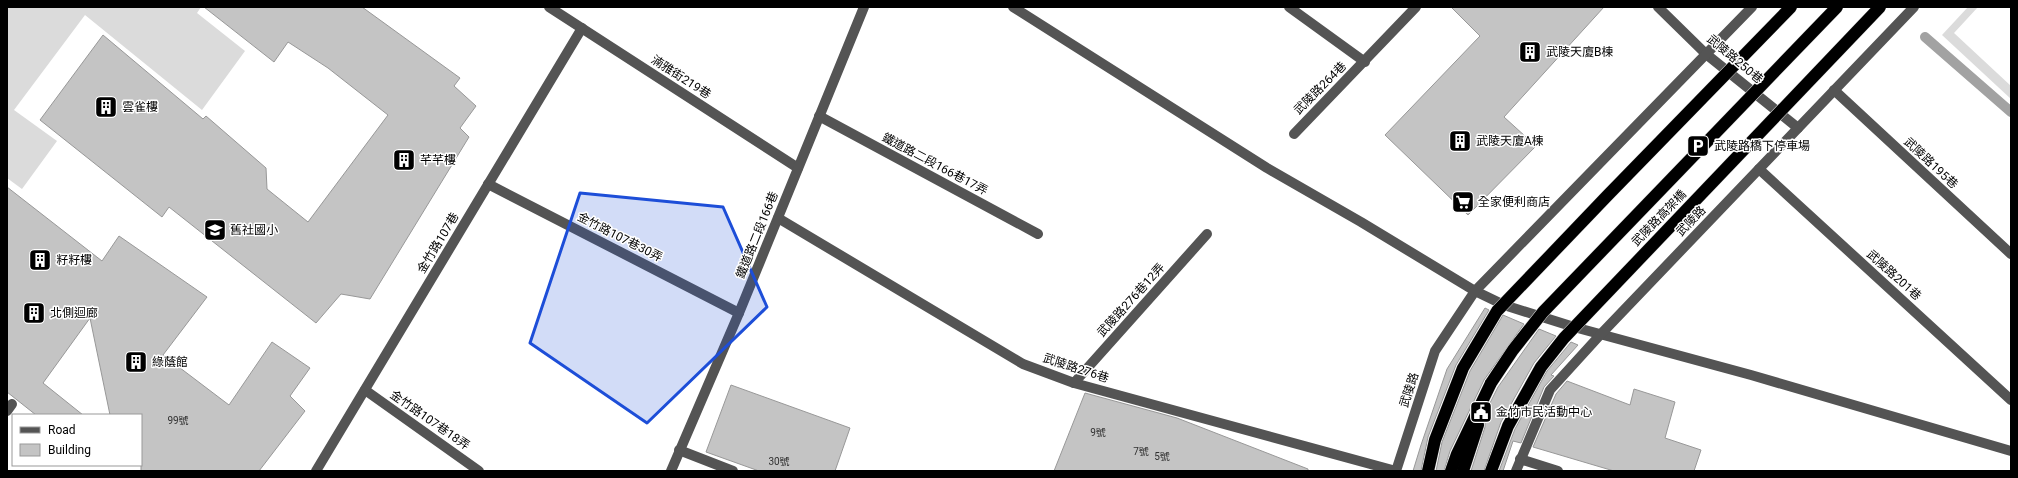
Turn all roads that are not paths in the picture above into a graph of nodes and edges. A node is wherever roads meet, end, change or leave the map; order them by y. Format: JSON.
{"nodes":[{"id":1,"x":549,"y":7,"type":"edge"},
{"id":2,"x":864,"y":7,"type":"edge"},
{"id":3,"x":1013,"y":7,"type":"edge"},
{"id":4,"x":1289,"y":7,"type":"edge"},
{"id":5,"x":1416,"y":7,"type":"edge"},
{"id":6,"x":1658,"y":7,"type":"edge"},
{"id":7,"x":1752,"y":7,"type":"edge"},
{"id":8,"x":1791,"y":7,"type":"edge"},
{"id":9,"x":1837,"y":7,"type":"edge"},
{"id":10,"x":1880,"y":7,"type":"edge"},
{"id":11,"x":1914,"y":7,"type":"edge"},
{"id":12,"x":582,"y":28,"type":"junction"},
{"id":13,"x":1706,"y":54,"type":"junction"},
{"id":14,"x":1365,"y":62,"type":"junction"},
{"id":15,"x":1834,"y":90,"type":"junction"},
{"id":16,"x":820,"y":116,"type":"junction"},
{"id":17,"x":1798,"y":128,"type":"junction"},
{"id":18,"x":1294,"y":134,"type":"dead end"},
{"id":19,"x":798,"y":168,"type":"junction"},
{"id":20,"x":1759,"y":169,"type":"junction"},
{"id":21,"x":488,"y":184,"type":"junction"},
{"id":22,"x":778,"y":218,"type":"junction"},
{"id":23,"x":1038,"y":234,"type":"dead end"},
{"id":24,"x":1207,"y":234,"type":"dead end"},
{"id":25,"x":2011,"y":254,"type":"edge"},
{"id":26,"x":1475,"y":291,"type":"junction"},
{"id":27,"x":739,"y":313,"type":"junction"},
{"id":28,"x":1601,"y":334,"type":"junction"},
{"id":29,"x":1074,"y":383,"type":"junction"},
{"id":30,"x":1492,"y":384,"type":"junction"},
{"id":31,"x":365,"y":390,"type":"junction"},
{"id":32,"x":2011,"y":400,"type":"edge"},
{"id":33,"x":679,"y":450,"type":"junction"},
{"id":34,"x":2011,"y":451,"type":"edge"},
{"id":35,"x":1520,"y":459,"type":"junction"},
{"id":36,"x":316,"y":471,"type":"edge"},
{"id":37,"x":480,"y":471,"type":"edge"},
{"id":38,"x":671,"y":471,"type":"edge"},
{"id":39,"x":734,"y":471,"type":"edge"},
{"id":40,"x":1396,"y":471,"type":"edge"},
{"id":41,"x":1428,"y":471,"type":"edge"},
{"id":42,"x":1451,"y":471,"type":"edge"},
{"id":43,"x":1463,"y":471,"type":"edge"},
{"id":44,"x":1492,"y":471,"type":"edge"},
{"id":45,"x":1516,"y":471,"type":"edge"},
{"id":46,"x":1558,"y":471,"type":"edge"}],
"edges":[{"from":1,"to":12,"type":"street","name":"湳雅街219巷"},
{"from":2,"to":16,"type":"street","name":"鐵道路二段166巷"},
{"from":3,"to":26,"type":"street"},
{"from":4,"to":14,"type":"street","name":"武陵路264巷"},
{"from":5,"to":14,"type":"street","name":"武陵路264巷"},
{"from":6,"to":13,"type":"street","name":"武陵路250巷"},
{"from":7,"to":13,"type":"street","name":"武陵路"},
{"from":8,"to":41,"type":"highway","bridge":true},
{"from":9,"to":30,"type":"highway","bridge":true},
{"from":10,"to":44,"type":"highway","name":"武陵路高架橋","bridge":true},
{"from":11,"to":15,"type":"street","name":"武陵路"},
{"from":12,"to":19,"type":"street","name":"湳雅街219巷"},
{"from":12,"to":21,"type":"street","name":"金竹路107巷"},
{"from":13,"to":17,"type":"street","name":"武陵路250巷"},
{"from":13,"to":26,"type":"street","name":"武陵路"},
{"from":14,"to":18,"type":"street","name":"武陵路264巷"},
{"from":15,"to":17,"type":"street","name":"武陵路"},
{"from":15,"to":25,"type":"street","name":"武陵路195巷"},
{"from":16,"to":19,"type":"street","name":"鐵道路二段166巷"},
{"from":16,"to":23,"type":"street","name":"鐵道路二段166巷17弄"},
{"from":17,"to":20,"type":"street","name":"武陵路"},
{"from":19,"to":22,"type":"street","name":"鐵道路二段166巷"},
{"from":20,"to":28,"type":"street","name":"武陵路"},
{"from":20,"to":32,"type":"street","name":"武陵路201巷"},
{"from":21,"to":27,"type":"street","name":"金竹路107巷30弄"},
{"from":21,"to":31,"type":"street","name":"金竹路107巷"},
{"from":22,"to":27,"type":"street","name":"鐵道路二段166巷"},
{"from":22,"to":29,"type":"street","name":"武陵路276巷"},
{"from":24,"to":29,"type":"street","name":"武陵路276巷12弄"},
{"from":26,"to":28,"type":"street"},
{"from":26,"to":40,"type":"street","name":"武陵路"},
{"from":27,"to":33,"type":"street","name":"鐵道路二段166巷"},
{"from":28,"to":34,"type":"street"},
{"from":28,"to":35,"type":"street","name":"武陵路"},
{"from":29,"to":40,"type":"street","name":"武陵路276巷"},
{"from":30,"to":42,"type":"highway"},
{"from":30,"to":43,"type":"highway"},
{"from":31,"to":36,"type":"street","name":"金竹路107巷"},
{"from":31,"to":37,"type":"street","name":"金竹路107巷18弄"},
{"from":33,"to":38,"type":"street","name":"鐵道路二段166巷"},
{"from":33,"to":39,"type":"street"},
{"from":35,"to":45,"type":"street","name":"武陵路"},
{"from":35,"to":46,"type":"street"}]}
